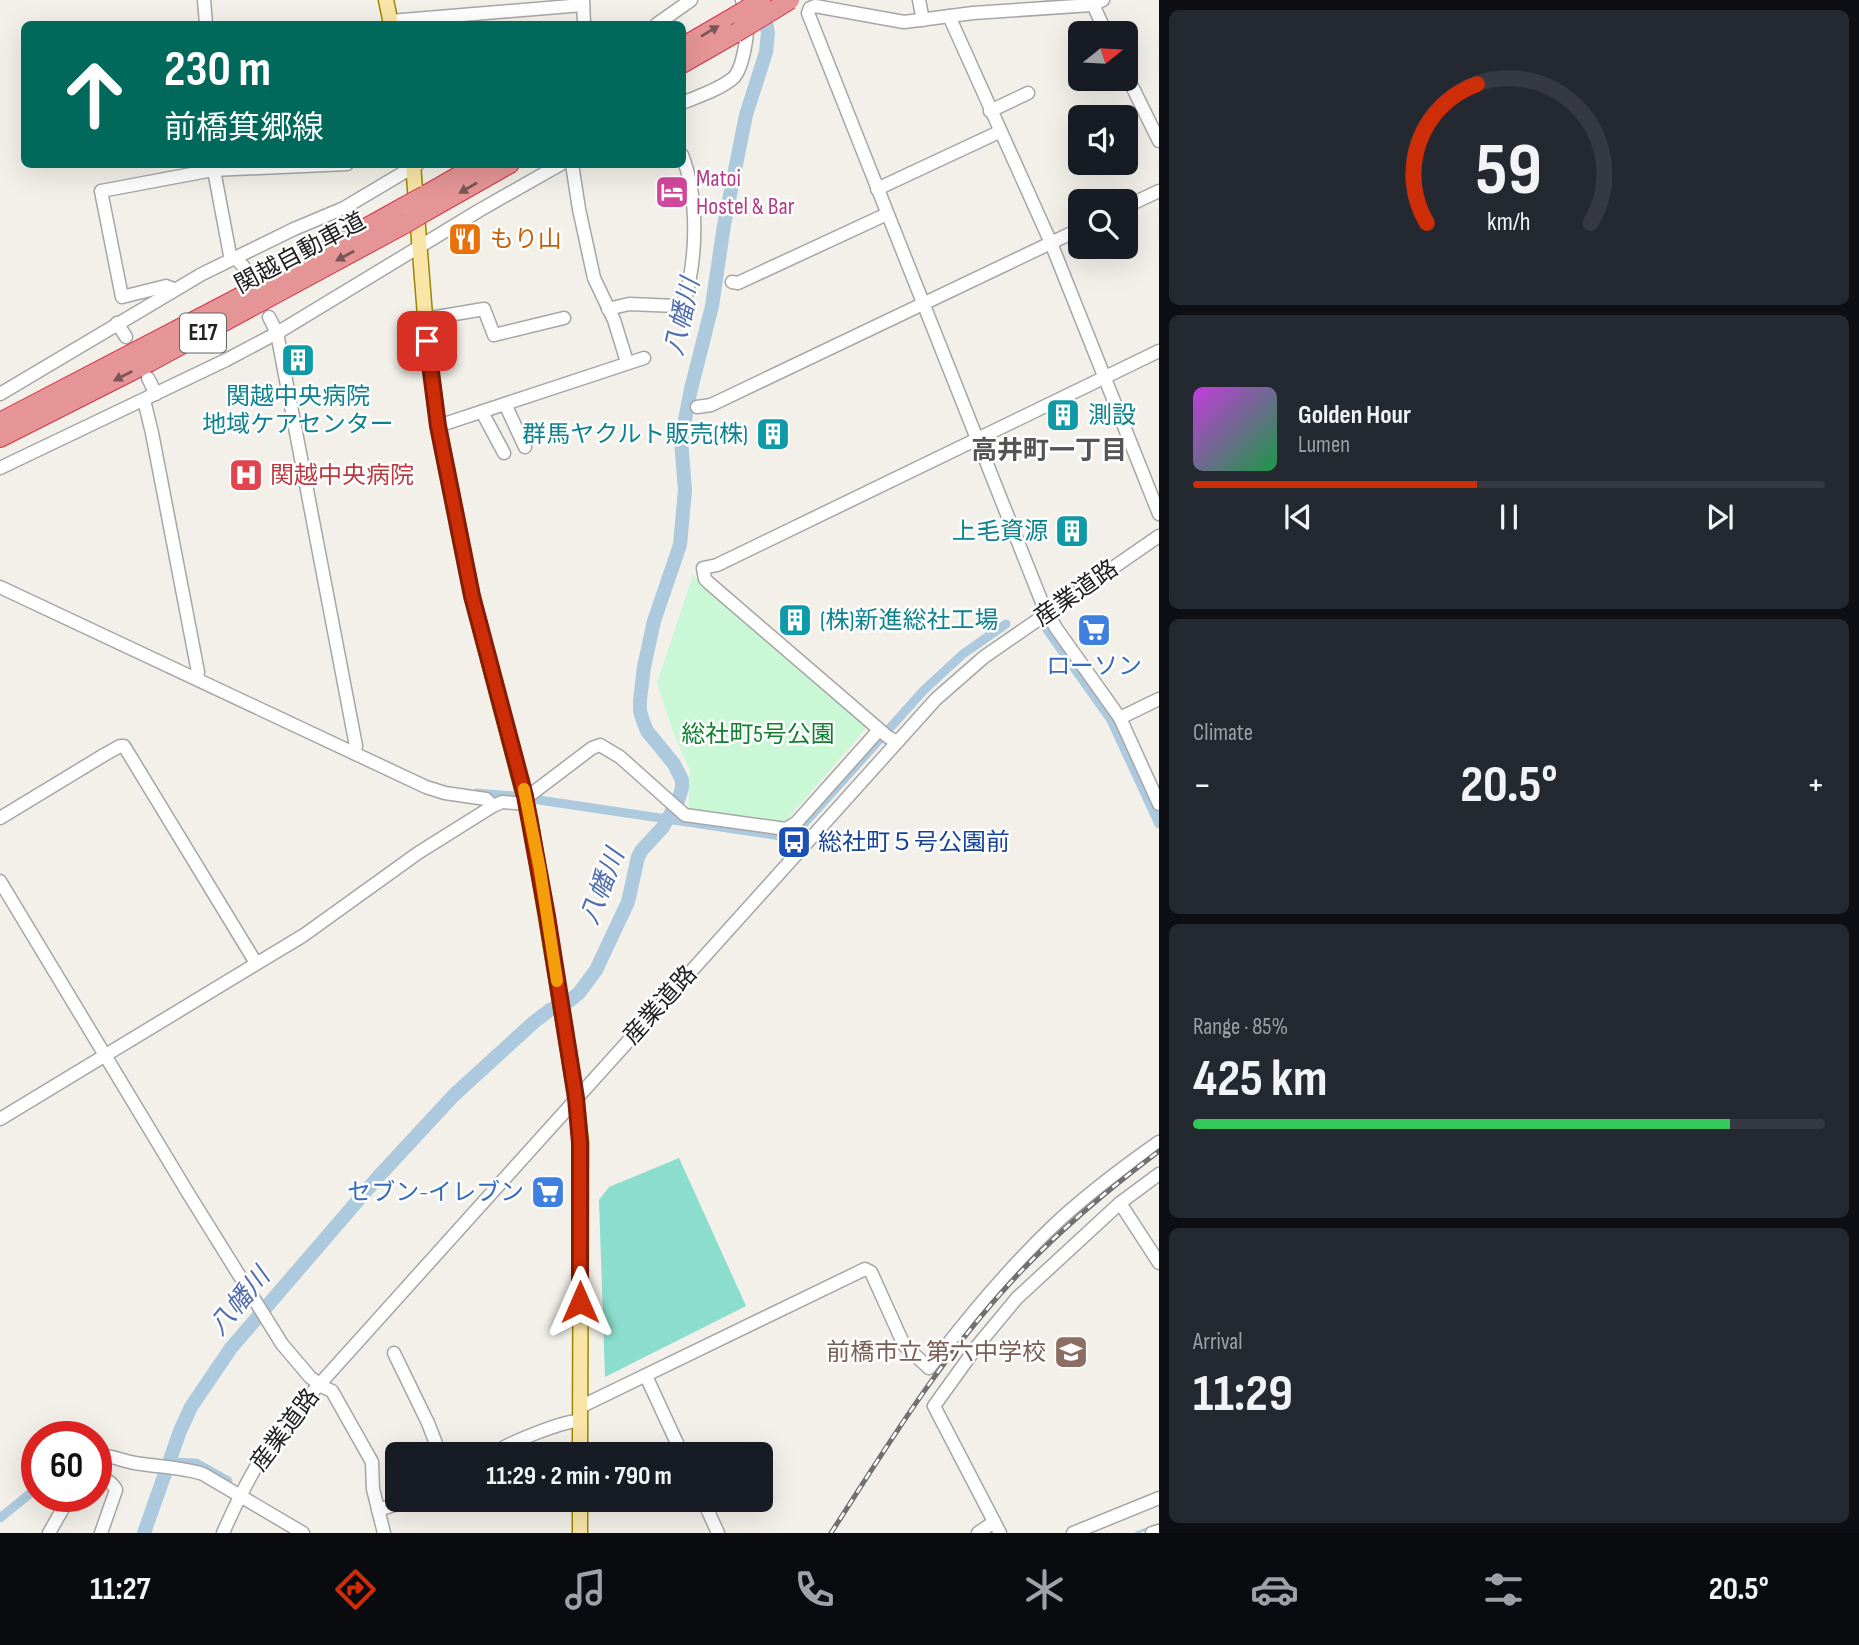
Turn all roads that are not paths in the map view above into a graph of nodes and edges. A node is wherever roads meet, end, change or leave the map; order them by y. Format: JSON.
{"nodes":[{"id":1,"x":204,"y":0,"type":"edge"},
{"id":2,"x":386,"y":0,"type":"edge"},
{"id":3,"x":691,"y":0,"type":"edge"},
{"id":4,"x":761,"y":0,"type":"edge"},
{"id":5,"x":790,"y":0,"type":"edge"},
{"id":6,"x":919,"y":0,"type":"edge"},
{"id":7,"x":583,"y":2,"type":"edge"},
{"id":8,"x":1096,"y":2,"type":"edge"},
{"id":9,"x":738,"y":16,"type":"edge"},
{"id":10,"x":948,"y":16,"type":"junction"},
{"id":11,"x":923,"y":20,"type":"junction"},
{"id":12,"x":206,"y":21,"type":"edge"},
{"id":13,"x":391,"y":21,"type":"edge"},
{"id":14,"x":409,"y":21,"type":"edge"},
{"id":15,"x":584,"y":21,"type":"edge"},
{"id":16,"x":661,"y":21,"type":"edge"},
{"id":17,"x":1102,"y":21,"type":"edge"},
{"id":18,"x":686,"y":45,"type":"edge"},
{"id":19,"x":686,"y":61,"type":"edge"},
{"id":20,"x":1134,"y":91,"type":"edge"},
{"id":21,"x":1028,"y":93,"type":"dead end"},
{"id":22,"x":686,"y":101,"type":"edge"},
{"id":23,"x":990,"y":111,"type":"junction"},
{"id":24,"x":999,"y":132,"type":"junction"},
{"id":25,"x":1159,"y":141,"type":"edge"},
{"id":26,"x":686,"y":166,"type":"edge"},
{"id":27,"x":208,"y":168,"type":"edge"},
{"id":28,"x":213,"y":168,"type":"edge"},
{"id":29,"x":410,"y":168,"type":"edge"},
{"id":30,"x":415,"y":168,"type":"edge"},
{"id":31,"x":474,"y":168,"type":"edge"},
{"id":32,"x":501,"y":168,"type":"edge"},
{"id":33,"x":554,"y":168,"type":"edge"},
{"id":34,"x":573,"y":168,"type":"edge"},
{"id":35,"x":877,"y":189,"type":"junction"},
{"id":36,"x":1159,"y":191,"type":"edge"},
{"id":37,"x":1138,"y":201,"type":"edge"},
{"id":38,"x":426,"y":203,"type":"junction"},
{"id":39,"x":887,"y":214,"type":"junction"},
{"id":40,"x":404,"y":216,"type":"junction"},
{"id":41,"x":1068,"y":235,"type":"edge"},
{"id":42,"x":1051,"y":243,"type":"junction"},
{"id":43,"x":420,"y":246,"type":"junction"},
{"id":44,"x":239,"y":262,"type":"junction"},
{"id":45,"x":732,"y":282,"type":"dead end"},
{"id":46,"x":174,"y":289,"type":"junction"},
{"id":47,"x":923,"y":304,"type":"junction"},
{"id":48,"x":608,"y":309,"type":"junction"},
{"id":49,"x":269,"y":317,"type":"tunnel mouth"},
{"id":50,"x":564,"y":318,"type":"dead end"},
{"id":51,"x":425,"y":319,"type":"junction"},
{"id":52,"x":117,"y":323,"type":"junction"},
{"id":53,"x":277,"y":333,"type":"junction"},
{"id":54,"x":126,"y":337,"type":"dead end"},
{"id":55,"x":1159,"y":351,"type":"edge"},
{"id":56,"x":644,"y":358,"type":"dead end"},
{"id":57,"x":627,"y":362,"type":"junction"},
{"id":58,"x":1104,"y":377,"type":"junction"},
{"id":59,"x":148,"y":378,"type":"dead end"},
{"id":60,"x":0,"y":394,"type":"edge"},
{"id":61,"x":150,"y":397,"type":"junction"},
{"id":62,"x":505,"y":404,"type":"junction"},
{"id":63,"x":697,"y":407,"type":"dead end"},
{"id":64,"x":482,"y":412,"type":"junction"},
{"id":65,"x":0,"y":422,"type":"edge"},
{"id":66,"x":438,"y":426,"type":"junction"},
{"id":67,"x":0,"y":438,"type":"edge"},
{"id":68,"x":976,"y":439,"type":"junction"},
{"id":69,"x":525,"y":447,"type":"dead end"},
{"id":70,"x":504,"y":453,"type":"dead end"},
{"id":71,"x":0,"y":468,"type":"edge"},
{"id":72,"x":1159,"y":513,"type":"edge"},
{"id":73,"x":1159,"y":536,"type":"edge"},
{"id":74,"x":0,"y":587,"type":"edge"},
{"id":75,"x":1046,"y":613,"type":"junction"},
{"id":76,"x":197,"y":679,"type":"junction"},
{"id":77,"x":1159,"y":699,"type":"edge"},
{"id":78,"x":1120,"y":718,"type":"junction"},
{"id":79,"x":879,"y":730,"type":"junction"},
{"id":80,"x":897,"y":742,"type":"junction"},
{"id":81,"x":354,"y":753,"type":"junction"},
{"id":82,"x":526,"y":800,"type":"junction"},
{"id":83,"x":1159,"y":804,"type":"edge"},
{"id":84,"x":493,"y":806,"type":"junction"},
{"id":85,"x":0,"y":818,"type":"edge"},
{"id":86,"x":0,"y":881,"type":"edge"},
{"id":87,"x":256,"y":963,"type":"junction"},
{"id":88,"x":105,"y":1056,"type":"junction"},
{"id":89,"x":576,"y":1098,"type":"junction"},
{"id":90,"x":0,"y":1119,"type":"edge"},
{"id":91,"x":1159,"y":1142,"type":"edge"},
{"id":92,"x":1159,"y":1174,"type":"edge"},
{"id":93,"x":1120,"y":1203,"type":"junction"},
{"id":94,"x":1159,"y":1264,"type":"edge"},
{"id":95,"x":394,"y":1353,"type":"dead end"},
{"id":96,"x":646,"y":1376,"type":"junction"},
{"id":97,"x":319,"y":1385,"type":"junction"},
{"id":98,"x":580,"y":1414,"type":"junction"},
{"id":99,"x":435,"y":1442,"type":"edge"},
{"id":100,"x":517,"y":1442,"type":"edge"},
{"id":101,"x":580,"y":1442,"type":"edge"},
{"id":102,"x":676,"y":1442,"type":"edge"},
{"id":103,"x":112,"y":1458,"type":"edge"},
{"id":104,"x":112,"y":1485,"type":"edge"},
{"id":105,"x":240,"y":1494,"type":"junction"},
{"id":106,"x":1159,"y":1498,"type":"edge"},
{"id":107,"x":112,"y":1501,"type":"edge"},
{"id":108,"x":385,"y":1508,"type":"edge"},
{"id":109,"x":378,"y":1510,"type":"junction"},
{"id":110,"x":61,"y":1512,"type":"edge"},
{"id":111,"x":108,"y":1512,"type":"edge"},
{"id":112,"x":580,"y":1512,"type":"edge"},
{"id":113,"x":708,"y":1512,"type":"edge"},
{"id":114,"x":997,"y":1527,"type":"edge"},
{"id":115,"x":1105,"y":1527,"type":"edge"},
{"id":116,"x":1159,"y":1531,"type":"edge"},
{"id":117,"x":49,"y":1533,"type":"edge"},
{"id":118,"x":101,"y":1533,"type":"edge"},
{"id":119,"x":223,"y":1533,"type":"edge"},
{"id":120,"x":303,"y":1533,"type":"edge"},
{"id":121,"x":384,"y":1533,"type":"edge"},
{"id":122,"x":580,"y":1533,"type":"edge"},
{"id":123,"x":718,"y":1533,"type":"edge"},
{"id":124,"x":978,"y":1533,"type":"edge"},
{"id":125,"x":1073,"y":1533,"type":"edge"},
{"id":126,"x":1152,"y":1533,"type":"edge"}],
"edges":[{"from":1,"to":12,"type":"street"},
{"from":2,"to":13,"type":"main road"},
{"from":3,"to":16,"type":"street"},
{"from":4,"to":9,"type":"highway","bridge":true},
{"from":5,"to":9,"type":"highway","bridge":true},
{"from":6,"to":11,"type":"street"},
{"from":7,"to":14,"type":"street"},
{"from":7,"to":15,"type":"street"},
{"from":8,"to":10,"type":"street"},
{"from":8,"to":17,"type":"street"},
{"from":18,"to":9,"type":"highway","one_way":true},
{"from":9,"to":19,"type":"highway"},
{"from":9,"to":22,"type":"street"},
{"from":10,"to":11,"type":"street"},
{"from":10,"to":23,"type":"street"},
{"from":11,"to":35,"type":"street"},
{"from":20,"to":25,"type":"street"},
{"from":21,"to":23,"type":"street"},
{"from":23,"to":24,"type":"street"},
{"from":24,"to":35,"type":"street"},
{"from":24,"to":42,"type":"street"},
{"from":26,"to":48,"type":"street"},
{"from":27,"to":46,"type":"street"},
{"from":28,"to":44,"type":"street"},
{"from":29,"to":44,"type":"street"},
{"from":30,"to":43,"type":"main road"},
{"from":31,"to":38,"type":"highway","name":"関越自動車道"},
{"from":32,"to":38,"type":"highway","name":"関越自動車道","one_way":true},
{"from":33,"to":43,"type":"street"},
{"from":34,"to":48,"type":"street"},
{"from":35,"to":39,"type":"street"},
{"from":36,"to":37,"type":"street"},
{"from":38,"to":40,"type":"highway","name":"関越自動車道","bridge":true},
{"from":39,"to":45,"type":"street"},
{"from":39,"to":47,"type":"street"},
{"from":40,"to":65,"type":"highway","name":"関越自動車道","number":"E17"},
{"from":40,"to":67,"type":"highway","name":"関越自動車道","number":"E17","one_way":true},
{"from":41,"to":42,"type":"street"},
{"from":42,"to":47,"type":"street"},
{"from":42,"to":58,"type":"street"},
{"from":43,"to":51,"type":"main road"},
{"from":43,"to":53,"type":"street"},
{"from":44,"to":46,"type":"street"},
{"from":46,"to":52,"type":"street"},
{"from":47,"to":63,"type":"street"},
{"from":47,"to":68,"type":"street"},
{"from":48,"to":57,"type":"street"},
{"from":49,"to":53,"type":"street"},
{"from":50,"to":51,"type":"street"},
{"from":51,"to":66,"type":"main road"},
{"from":52,"to":54,"type":"street"},
{"from":52,"to":60,"type":"street"},
{"from":53,"to":61,"type":"street"},
{"from":53,"to":81,"type":"street"},
{"from":55,"to":58,"type":"street"},
{"from":56,"to":57,"type":"street"},
{"from":57,"to":62,"type":"street"},
{"from":58,"to":68,"type":"street"},
{"from":58,"to":72,"type":"street"},
{"from":59,"to":61,"type":"street"},
{"from":61,"to":71,"type":"street"},
{"from":61,"to":76,"type":"street"},
{"from":62,"to":64,"type":"street"},
{"from":62,"to":69,"type":"street"},
{"from":64,"to":66,"type":"street"},
{"from":64,"to":70,"type":"street"},
{"from":66,"to":82,"type":"main road"},
{"from":68,"to":75,"type":"street"},
{"from":68,"to":79,"type":"street"},
{"from":73,"to":75,"type":"street","name":"産業道路"},
{"from":74,"to":76,"type":"street"},
{"from":75,"to":78,"type":"street"},
{"from":75,"to":80,"type":"street","name":"産業道路"},
{"from":76,"to":81,"type":"street"},
{"from":77,"to":78,"type":"street"},
{"from":78,"to":83,"type":"street"},
{"from":79,"to":80,"type":"street"},
{"from":79,"to":82,"type":"street"},
{"from":80,"to":89,"type":"street","name":"産業道路"},
{"from":81,"to":84,"type":"street"},
{"from":82,"to":84,"type":"street"},
{"from":82,"to":89,"type":"main road"},
{"from":84,"to":87,"type":"street"},
{"from":85,"to":87,"type":"street"},
{"from":86,"to":88,"type":"street"},
{"from":87,"to":88,"type":"street"},
{"from":88,"to":90,"type":"street"},
{"from":88,"to":97,"type":"street"},
{"from":89,"to":97,"type":"street","name":"産業道路"},
{"from":89,"to":98,"type":"main road"},
{"from":91,"to":96,"type":"street"},
{"from":92,"to":93,"type":"street"},
{"from":93,"to":94,"type":"street"},
{"from":93,"to":114,"type":"street"},
{"from":95,"to":99,"type":"street"},
{"from":96,"to":98,"type":"street"},
{"from":96,"to":102,"type":"street"},
{"from":97,"to":105,"type":"street","name":"産業道路"},
{"from":97,"to":109,"type":"street"},
{"from":98,"to":100,"type":"street"},
{"from":98,"to":101,"type":"main road"},
{"from":103,"to":105,"type":"street"},
{"from":104,"to":107,"type":"street"},
{"from":105,"to":119,"type":"street","name":"産業道路"},
{"from":105,"to":120,"type":"street"},
{"from":106,"to":115,"type":"street"},
{"from":108,"to":109,"type":"street"},
{"from":109,"to":121,"type":"street"},
{"from":110,"to":117,"type":"street"},
{"from":111,"to":118,"type":"street"},
{"from":112,"to":122,"type":"main road"},
{"from":113,"to":123,"type":"street"},
{"from":114,"to":124,"type":"street"},
{"from":115,"to":125,"type":"street"},
{"from":116,"to":126,"type":"street"}]}
